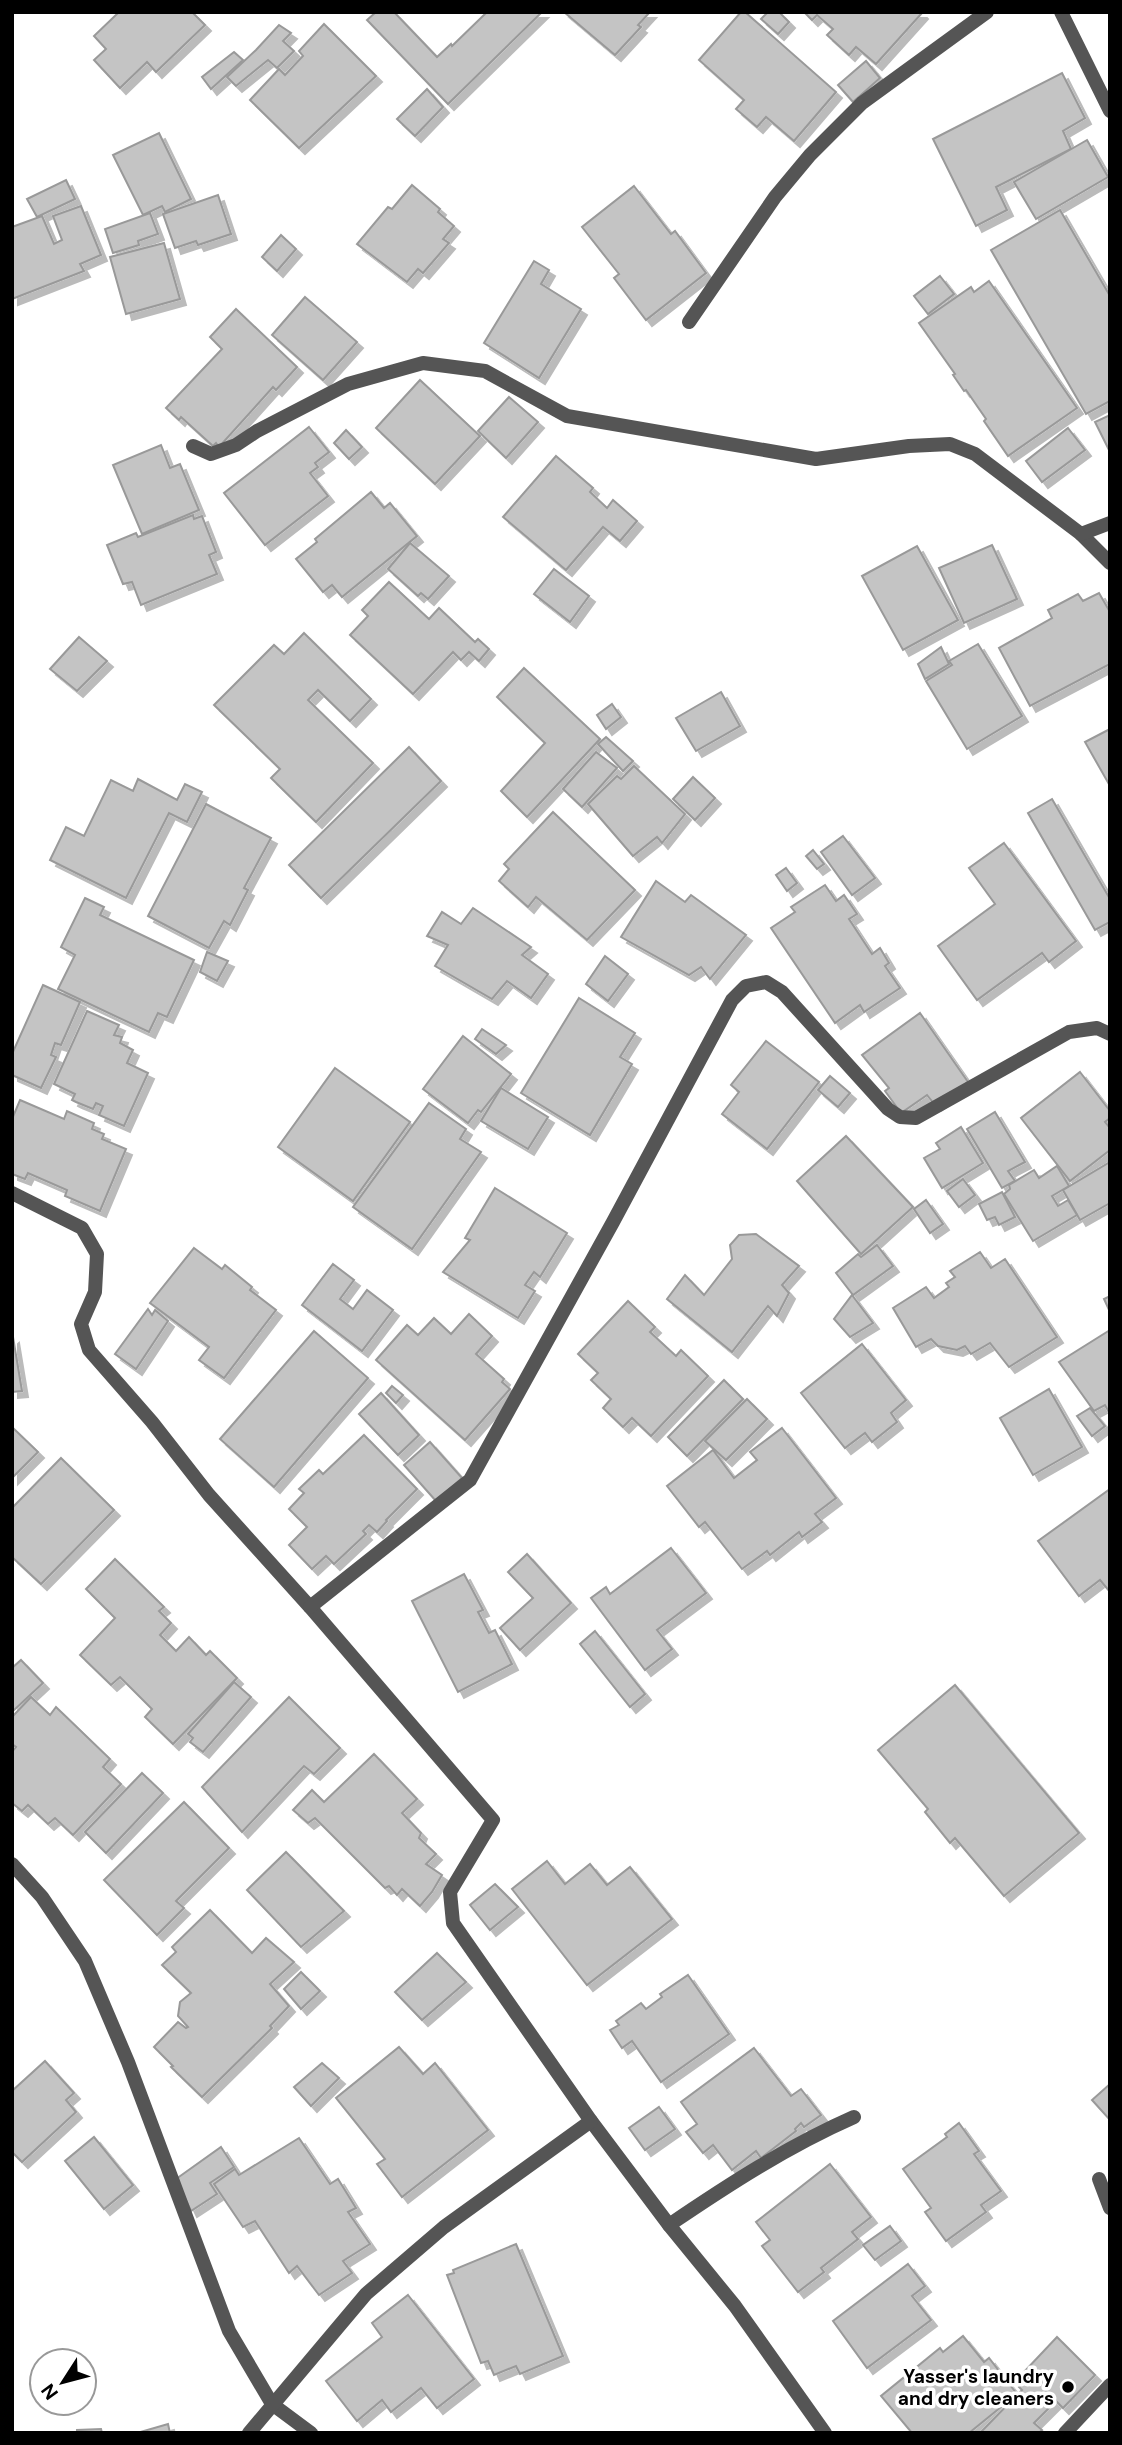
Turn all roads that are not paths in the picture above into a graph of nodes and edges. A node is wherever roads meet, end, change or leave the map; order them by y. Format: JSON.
{"nodes":[{"id":1,"x":987,"y":12,"type":"edge"},
{"id":2,"x":1061,"y":12,"type":"edge"},
{"id":3,"x":1110,"y":111,"type":"edge"},
{"id":4,"x":689,"y":322,"type":"dead end"},
{"id":5,"x":193,"y":446,"type":"dead end"},
{"id":6,"x":1110,"y":523,"type":"edge"},
{"id":7,"x":1081,"y":534,"type":"junction"},
{"id":8,"x":1110,"y":563,"type":"edge"},
{"id":9,"x":1110,"y":1034,"type":"edge"},
{"id":10,"x":12,"y":1193,"type":"edge"},
{"id":11,"x":310,"y":1607,"type":"junction"},
{"id":12,"x":12,"y":1864,"type":"edge"},
{"id":13,"x":854,"y":2117,"type":"dead end"},
{"id":14,"x":591,"y":2121,"type":"junction"},
{"id":15,"x":1099,"y":2179,"type":"dead end"},
{"id":16,"x":1110,"y":2208,"type":"edge"},
{"id":17,"x":668,"y":2225,"type":"junction"},
{"id":18,"x":1110,"y":2385,"type":"edge"},
{"id":19,"x":272,"y":2404,"type":"junction"},
{"id":20,"x":249,"y":2433,"type":"edge"},
{"id":21,"x":311,"y":2433,"type":"edge"},
{"id":22,"x":825,"y":2433,"type":"edge"},
{"id":23,"x":1065,"y":2433,"type":"edge"}],
"edges":[{"from":1,"to":4,"type":"street"},
{"from":2,"to":3,"type":"street"},
{"from":5,"to":7,"type":"street"},
{"from":6,"to":7,"type":"street"},
{"from":7,"to":8,"type":"street"},
{"from":9,"to":11,"type":"street"},
{"from":10,"to":11,"type":"street"},
{"from":11,"to":14,"type":"street"},
{"from":12,"to":19,"type":"street"},
{"from":13,"to":17,"type":"street"},
{"from":14,"to":17,"type":"street"},
{"from":14,"to":19,"type":"street"},
{"from":15,"to":16,"type":"street"},
{"from":17,"to":22,"type":"street"},
{"from":18,"to":23,"type":"street"},
{"from":19,"to":20,"type":"street"},
{"from":19,"to":21,"type":"street"}]}
